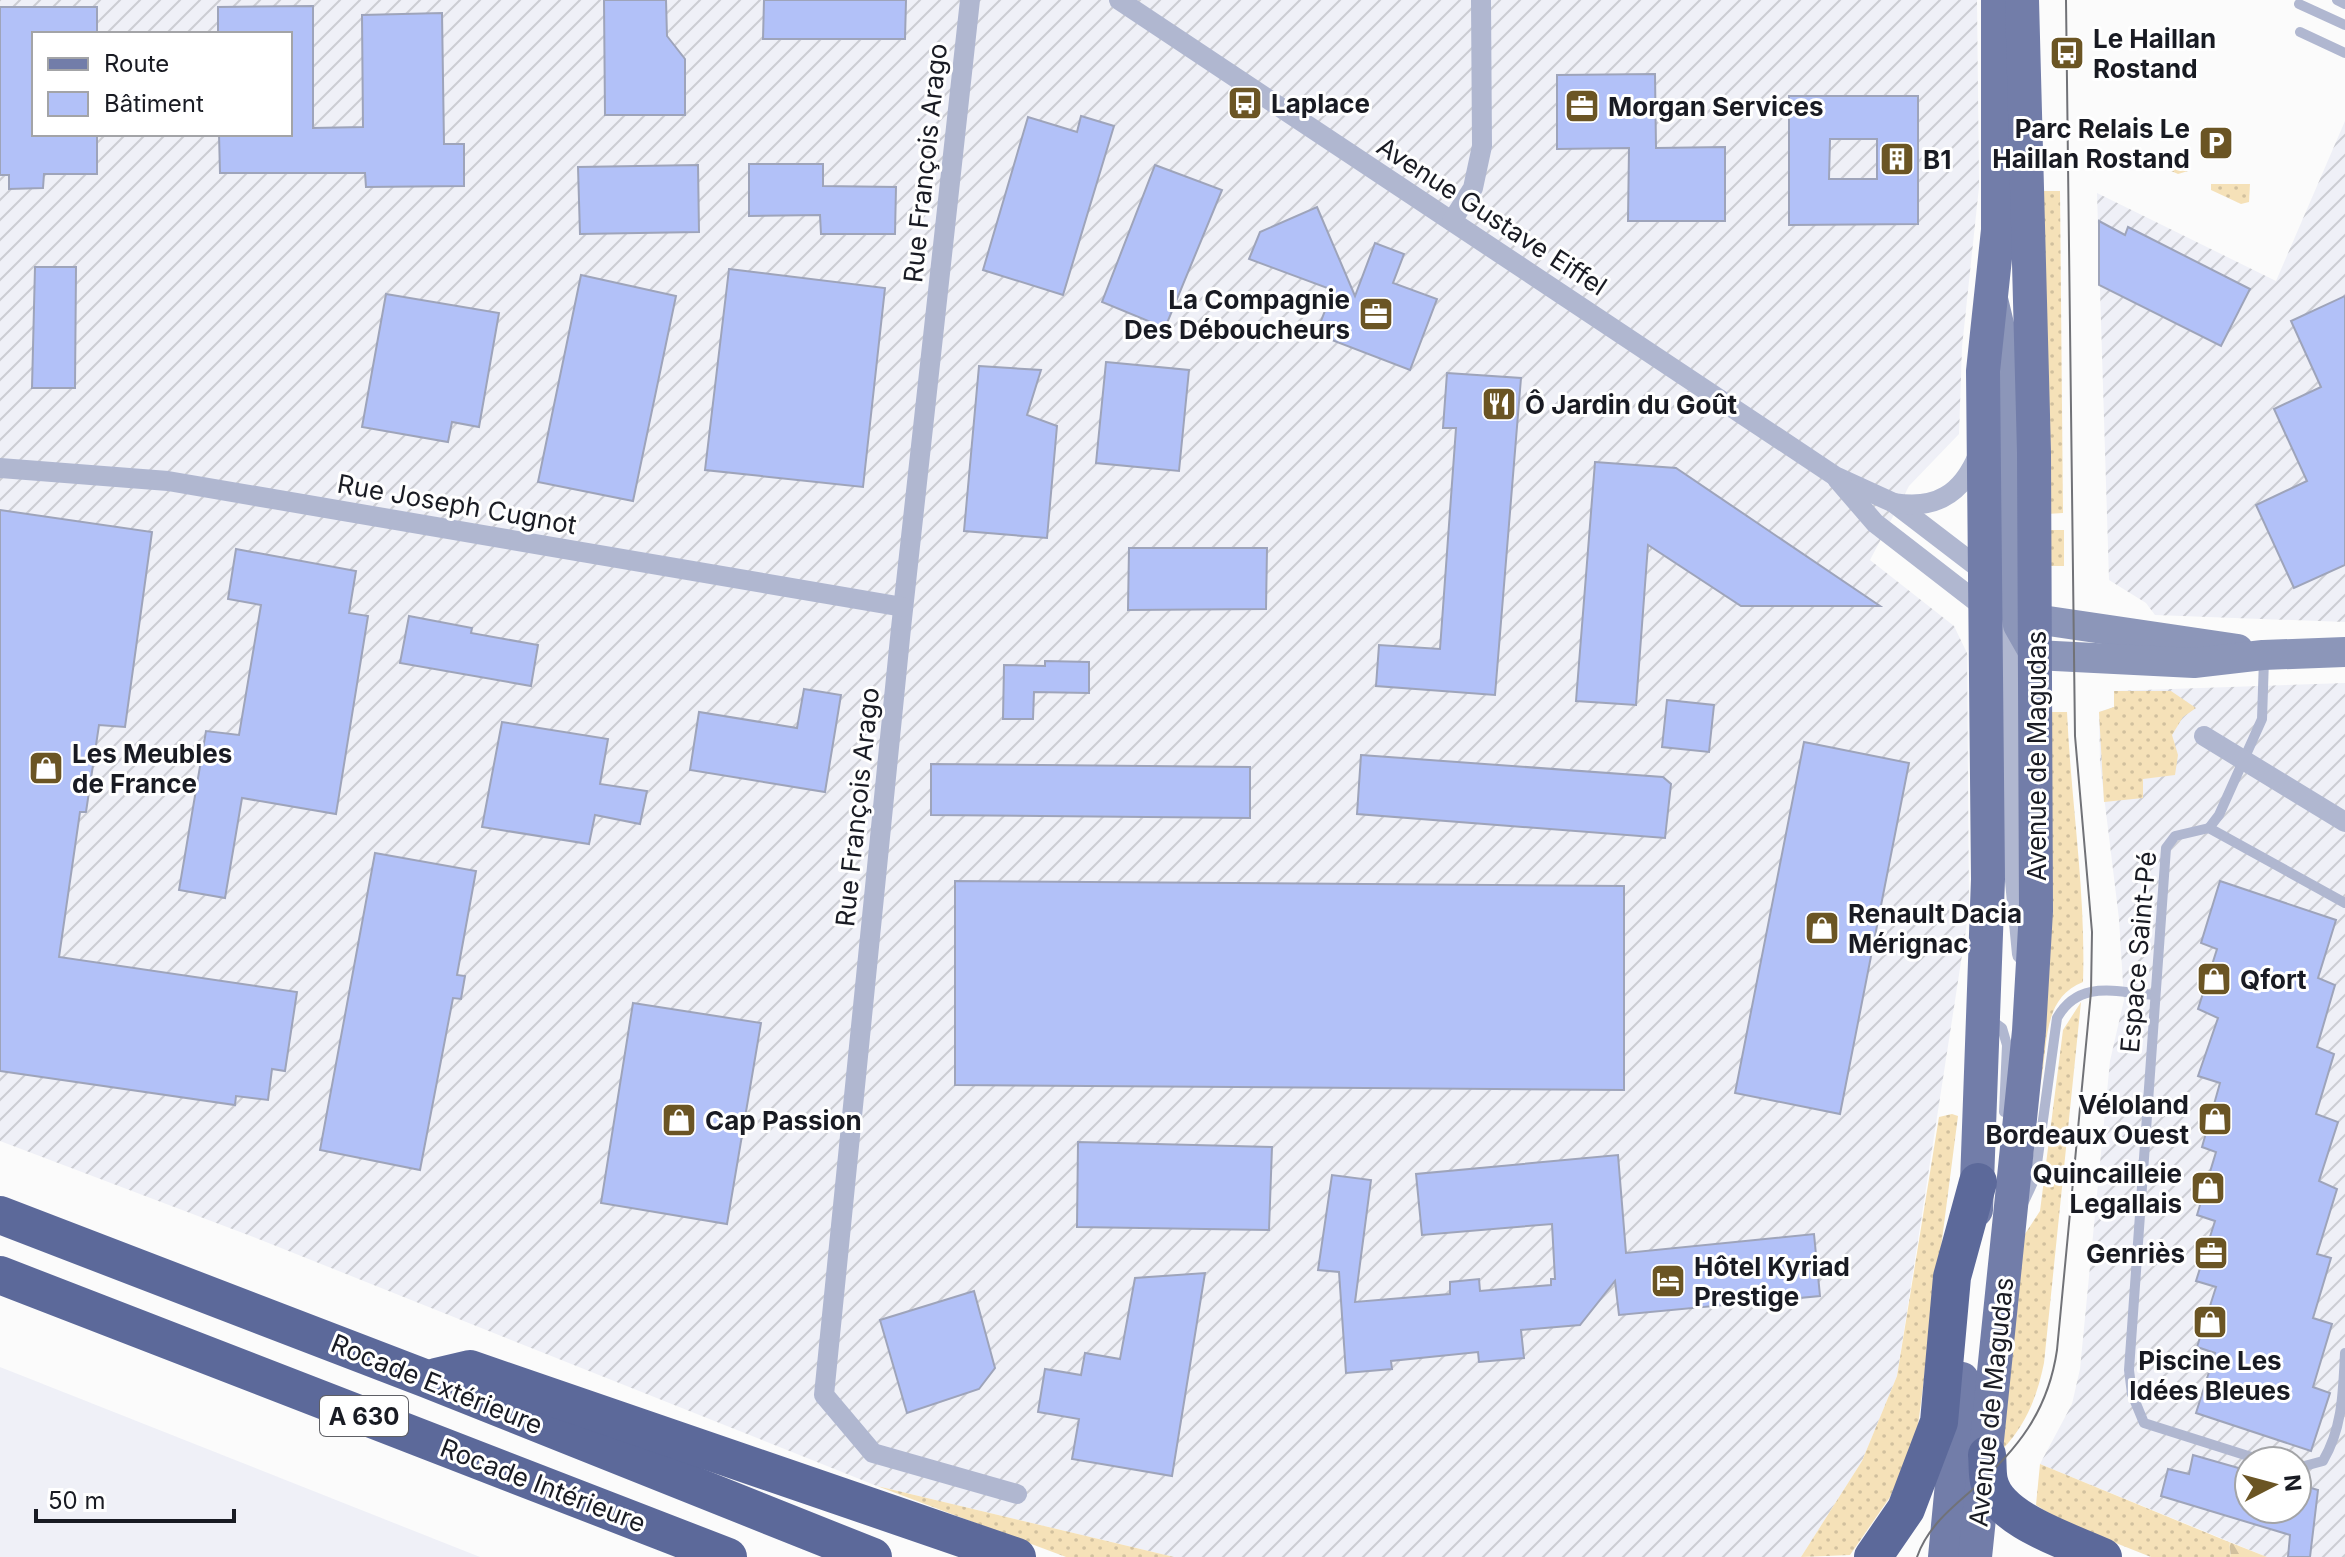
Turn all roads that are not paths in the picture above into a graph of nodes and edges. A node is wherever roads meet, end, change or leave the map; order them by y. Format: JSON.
{"nodes":[{"id":1,"x":970,"y":0,"type":"edge"},
{"id":2,"x":1119,"y":0,"type":"edge"},
{"id":3,"x":1481,"y":0,"type":"edge"},
{"id":4,"x":1998,"y":0,"type":"edge"},
{"id":5,"x":2022,"y":0,"type":"edge"},
{"id":6,"x":2337,"y":0,"type":"edge"},
{"id":7,"x":2299,"y":4,"type":"dead end"},
{"id":8,"x":2345,"y":4,"type":"edge"},
{"id":9,"x":2345,"y":25,"type":"edge"},
{"id":10,"x":2300,"y":32,"type":"dead end"},
{"id":11,"x":2345,"y":53,"type":"edge"},
{"id":12,"x":1452,"y":221,"type":"junction"},
{"id":13,"x":1991,"y":294,"type":"junction"},
{"id":14,"x":1983,"y":444,"type":"junction"},
{"id":15,"x":0,"y":468,"type":"edge"},
{"id":16,"x":1835,"y":476,"type":"junction"},
{"id":17,"x":1894,"y":503,"type":"junction"},
{"id":18,"x":1986,"y":573,"type":"junction"},
{"id":19,"x":903,"y":607,"type":"junction"},
{"id":20,"x":2014,"y":609,"type":"junction"},
{"id":21,"x":2345,"y":652,"type":"edge"},
{"id":22,"x":2035,"y":655,"type":"junction"},
{"id":23,"x":2263,"y":655,"type":"junction"},
{"id":24,"x":2204,"y":736,"type":"dead end"},
{"id":25,"x":2245,"y":761,"type":"junction"},
{"id":26,"x":2345,"y":822,"type":"edge"},
{"id":27,"x":2209,"y":828,"type":"junction"},
{"id":28,"x":2345,"y":903,"type":"edge"},
{"id":29,"x":2155,"y":995,"type":"junction"},
{"id":30,"x":2031,"y":997,"type":"junction"},
{"id":31,"x":1985,"y":1018,"type":"junction"},
{"id":32,"x":2004,"y":1122,"type":"dead end"},
{"id":33,"x":2003,"y":1151,"type":"dead end"},
{"id":34,"x":1978,"y":1182,"type":"junction"},
{"id":35,"x":0,"y":1215,"type":"edge"},
{"id":36,"x":2010,"y":1222,"type":"junction"},
{"id":37,"x":0,"y":1275,"type":"edge"},
{"id":38,"x":2345,"y":1353,"type":"edge"},
{"id":39,"x":427,"y":1379,"type":"junction"},
{"id":40,"x":2233,"y":1451,"type":"edge"},
{"id":41,"x":1987,"y":1455,"type":"junction"},
{"id":42,"x":2313,"y":1464,"type":"edge"},
{"id":43,"x":1017,"y":1494,"type":"dead end"},
{"id":44,"x":728,"y":1557,"type":"edge"},
{"id":45,"x":873,"y":1557,"type":"edge"},
{"id":46,"x":1017,"y":1557,"type":"edge"},
{"id":47,"x":1873,"y":1557,"type":"edge"},
{"id":48,"x":1945,"y":1557,"type":"edge"},
{"id":49,"x":1975,"y":1557,"type":"edge"},
{"id":50,"x":2103,"y":1557,"type":"edge"}],
"edges":[{"from":1,"to":19,"type":"street","name":"Rue François Arago"},
{"from":2,"to":12,"type":"street","name":"Avenue Gustave Eiffel"},
{"from":3,"to":12,"type":"street"},
{"from":4,"to":13,"type":"main road","name":"Avenue de Magudas"},
{"from":5,"to":20,"type":"main road","name":"Avenue de Magudas"},
{"from":6,"to":8,"type":"lane"},
{"from":7,"to":9,"type":"lane"},
{"from":10,"to":11,"type":"lane"},
{"from":12,"to":16,"type":"street","name":"Avenue Gustave Eiffel"},
{"from":13,"to":14,"type":"main road","name":"Avenue de Magudas"},
{"from":13,"to":20,"type":"main road"},
{"from":14,"to":17,"type":"street","name":"Avenue Gustave Eiffel"},
{"from":14,"to":18,"type":"main road","name":"Avenue de Magudas"},
{"from":15,"to":19,"type":"street","name":"Rue Joseph Cugnot"},
{"from":16,"to":17,"type":"street","name":"Avenue Gustave Eiffel"},
{"from":16,"to":20,"type":"street","name":"Avenue Gustave Eiffel"},
{"from":17,"to":18,"type":"street","name":"Avenue Gustave Eiffel"},
{"from":18,"to":20,"type":"main road","name":"Avenue de Magudas"},
{"from":19,"to":43,"type":"street","name":"Rue François Arago"},
{"from":20,"to":22,"type":"main road","name":"Avenue de Magudas"},
{"from":20,"to":23,"type":"main road"},
{"from":20,"to":30,"type":"street"},
{"from":20,"to":31,"type":"main road","name":"Avenue de Magudas"},
{"from":21,"to":23,"type":"main road"},
{"from":22,"to":23,"type":"main road"},
{"from":22,"to":30,"type":"main road","name":"Avenue de Magudas"},
{"from":23,"to":25,"type":"lane"},
{"from":24,"to":25,"type":"street"},
{"from":25,"to":26,"type":"street"},
{"from":25,"to":27,"type":"lane"},
{"from":27,"to":28,"type":"lane"},
{"from":27,"to":29,"type":"lane","name":"Espace Saint-Pé"},
{"from":29,"to":36,"type":"lane"},
{"from":29,"to":40,"type":"lane","name":"Espace Saint-Pé"},
{"from":30,"to":36,"type":"main road","name":"Avenue de Magudas"},
{"from":31,"to":32,"type":"lane"},
{"from":31,"to":34,"type":"main road","name":"Avenue de Magudas"},
{"from":33,"to":36,"type":"lane"},
{"from":34,"to":47,"type":"highway"},
{"from":34,"to":48,"type":"main road","name":"Avenue de Magudas"},
{"from":35,"to":39,"type":"highway","name":"Rocade Extérieure","number":"A 630"},
{"from":36,"to":41,"type":"main road","name":"Avenue de Magudas"},
{"from":37,"to":44,"type":"highway","name":"Rocade Intérieure","number":"A 630"},
{"from":38,"to":42,"type":"lane"},
{"from":39,"to":45,"type":"highway","name":"Rocade Extérieure","number":"A 630"},
{"from":39,"to":46,"type":"highway"},
{"from":41,"to":49,"type":"main road","name":"Avenue de Magudas"},
{"from":41,"to":50,"type":"highway"}]}
